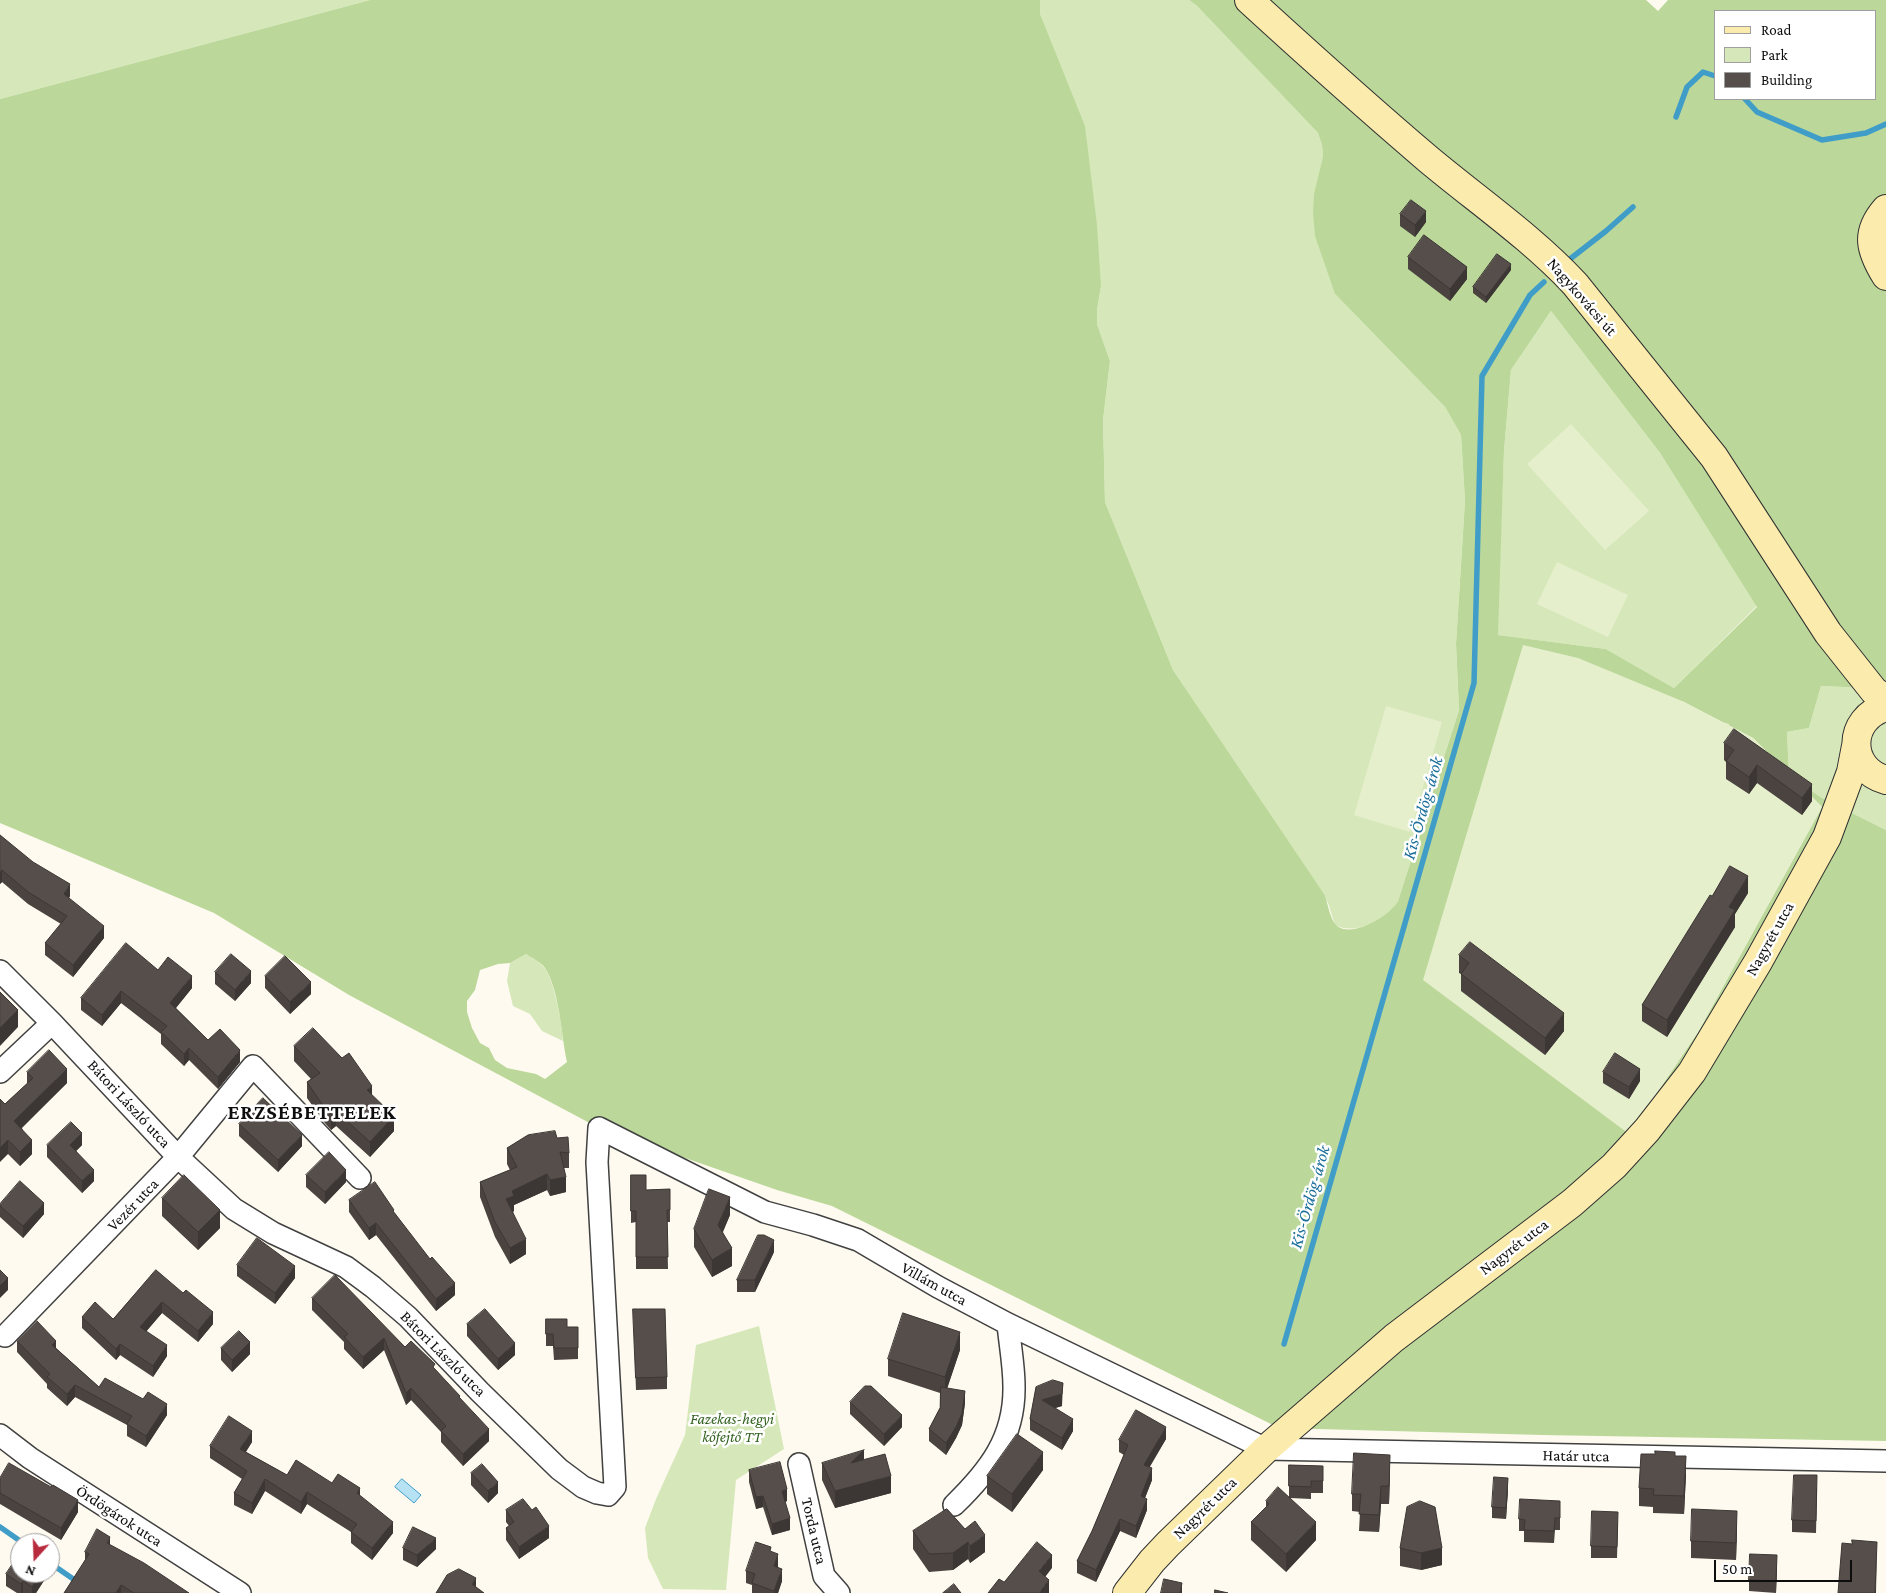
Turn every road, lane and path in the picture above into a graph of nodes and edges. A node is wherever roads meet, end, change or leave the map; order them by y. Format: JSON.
{"nodes":[{"id":1,"x":1249,"y":0,"type":"edge"},
{"id":2,"x":1886,"y":209,"type":"edge"},
{"id":3,"x":1886,"y":276,"type":"edge"},
{"id":4,"x":1828,"y":633,"type":"junction"},
{"id":5,"x":1886,"y":699,"type":"edge"},
{"id":6,"x":1886,"y":707,"type":"edge"},
{"id":7,"x":1859,"y":735,"type":"junction"},
{"id":8,"x":1886,"y":781,"type":"edge"},
{"id":9,"x":1826,"y":837,"type":"junction"},
{"id":10,"x":0,"y":971,"type":"edge"},
{"id":11,"x":52,"y":1023,"type":"junction"},
{"id":12,"x":0,"y":1072,"type":"edge"},
{"id":13,"x":599,"y":1128,"type":"joint"},
{"id":14,"x":178,"y":1158,"type":"junction"},
{"id":15,"x":360,"y":1178,"type":"dead end"},
{"id":16,"x":1008,"y":1324,"type":"junction"},
{"id":17,"x":4,"y":1336,"type":"dead end"},
{"id":18,"x":0,"y":1435,"type":"edge"},
{"id":19,"x":1266,"y":1449,"type":"junction"},
{"id":20,"x":1886,"y":1461,"type":"edge"},
{"id":21,"x":799,"y":1464,"type":"dead end"},
{"id":22,"x":954,"y":1505,"type":"dead end"},
{"id":23,"x":240,"y":1593,"type":"edge"},
{"id":24,"x":838,"y":1593,"type":"edge"},
{"id":25,"x":1127,"y":1593,"type":"edge"}],
"edges":[{"from":1,"to":4,"type":"street","name":"Nagykovácsi út"},
{"from":2,"to":3,"type":"street"},
{"from":4,"to":5,"type":"street","name":"Nagykovácsi út"},
{"from":4,"to":7,"type":"street","name":"Nagykovácsi út"},
{"from":6,"to":7,"type":"street"},
{"from":7,"to":8,"type":"street"},
{"from":7,"to":9,"type":"street","name":"Nagyrét utca"},
{"from":8,"to":9,"type":"street","name":"Nagyrét utca"},
{"from":9,"to":19,"type":"street","name":"Nagyrét utca"},
{"from":10,"to":11,"type":"street","name":"Bátori László utca"},
{"from":11,"to":12,"type":"street"},
{"from":11,"to":14,"type":"street","name":"Bátori László utca"},
{"from":13,"to":14,"type":"street","name":"Bátori László utca"},
{"from":13,"to":16,"type":"street","name":"Villám utca"},
{"from":14,"to":15,"type":"street","name":"Vezér utca"},
{"from":14,"to":17,"type":"street","name":"Vezér utca"},
{"from":16,"to":19,"type":"street","name":"Villám utca"},
{"from":16,"to":22,"type":"street"},
{"from":18,"to":23,"type":"street","name":"Ördögárok utca"},
{"from":19,"to":20,"type":"street","name":"Határ utca"},
{"from":19,"to":25,"type":"street","name":"Nagyrét utca"},
{"from":21,"to":24,"type":"street","name":"Torda utca"}]}
